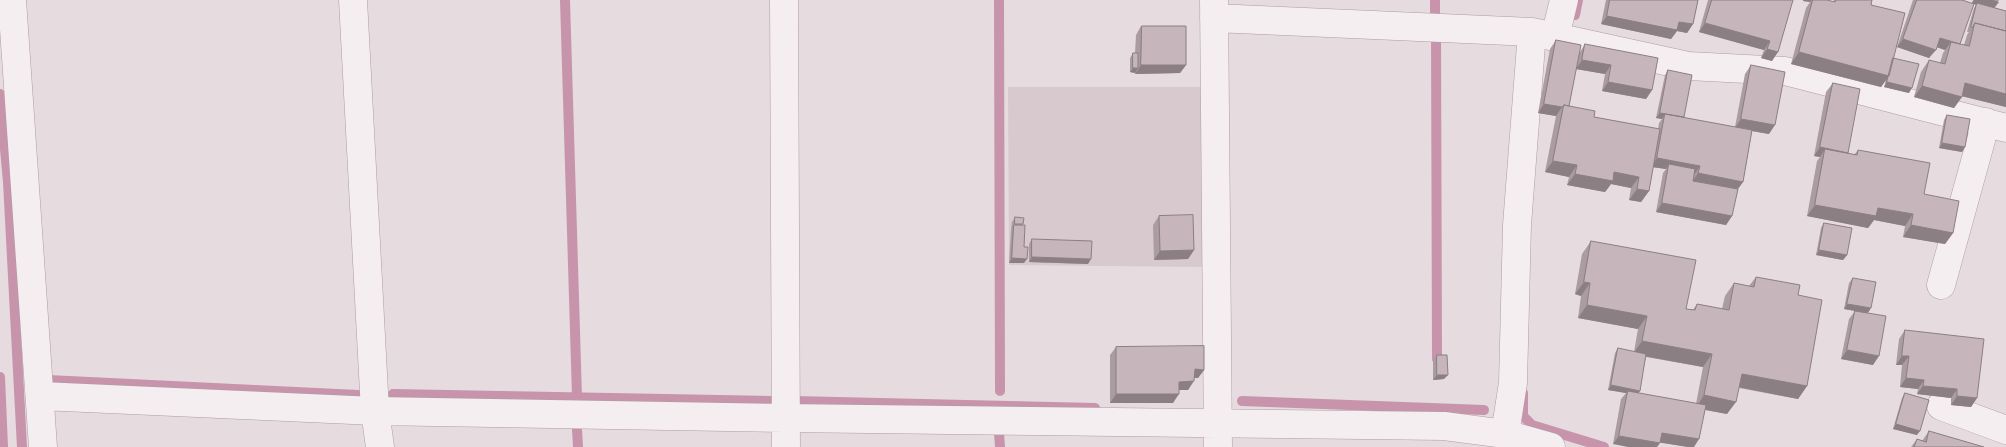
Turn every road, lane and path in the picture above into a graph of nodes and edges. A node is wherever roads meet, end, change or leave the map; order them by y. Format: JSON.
{"nodes":[{"id":1,"x":12,"y":0,"type":"edge"},
{"id":2,"x":353,"y":0,"type":"edge"},
{"id":3,"x":784,"y":0,"type":"edge"},
{"id":4,"x":1564,"y":0,"type":"edge"},
{"id":5,"x":1214,"y":9,"type":"edge"},
{"id":6,"x":1544,"y":34,"type":"junction"},
{"id":7,"x":1996,"y":125,"type":"edge"},
{"id":8,"x":1941,"y":285,"type":"dead end"},
{"id":9,"x":41,"y":396,"type":"junction"},
{"id":10,"x":1941,"y":406,"type":"dead end"},
{"id":11,"x":375,"y":411,"type":"junction"},
{"id":12,"x":784,"y":418,"type":"junction"},
{"id":13,"x":2006,"y":430,"type":"edge"},
{"id":14,"x":1505,"y":434,"type":"junction"},
{"id":15,"x":1218,"y":435,"type":"edge"},
{"id":16,"x":1444,"y":437,"type":"edge"},
{"id":17,"x":43,"y":447,"type":"edge"},
{"id":18,"x":380,"y":447,"type":"edge"},
{"id":19,"x":786,"y":447,"type":"edge"},
{"id":20,"x":1551,"y":447,"type":"edge"}],
"edges":[{"from":1,"to":9,"type":"street"},
{"from":2,"to":11,"type":"street"},
{"from":3,"to":12,"type":"street"},
{"from":4,"to":6,"type":"street"},
{"from":5,"to":6,"type":"street"},
{"from":5,"to":15,"type":"street"},
{"from":6,"to":7,"type":"street"},
{"from":6,"to":14,"type":"street"},
{"from":7,"to":8,"type":"street"},
{"from":9,"to":11,"type":"street"},
{"from":9,"to":17,"type":"street"},
{"from":10,"to":13,"type":"street"},
{"from":11,"to":12,"type":"street"},
{"from":11,"to":18,"type":"street"},
{"from":12,"to":15,"type":"street"},
{"from":12,"to":19,"type":"street"},
{"from":14,"to":16,"type":"street"},
{"from":14,"to":20,"type":"street"},
{"from":15,"to":16,"type":"street"}]}
